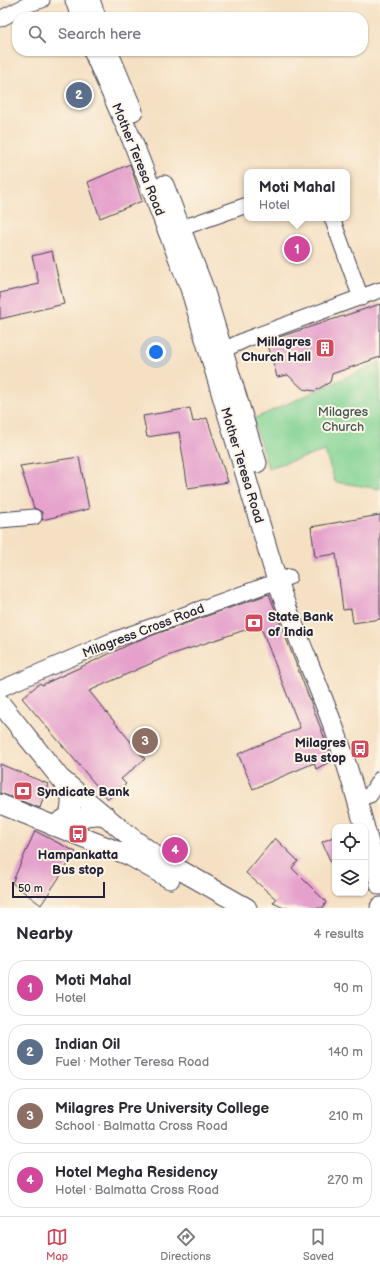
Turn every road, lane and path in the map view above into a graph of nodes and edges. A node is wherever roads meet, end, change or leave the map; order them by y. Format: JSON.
{"nodes":[{"id":1,"x":42,"y":0,"type":"edge"},
{"id":2,"x":75,"y":0,"type":"edge"},
{"id":3,"x":90,"y":0,"type":"edge"},
{"id":4,"x":14,"y":12,"type":"edge"},
{"id":5,"x":79,"y":12,"type":"edge"},
{"id":6,"x":94,"y":12,"type":"edge"},
{"id":7,"x":12,"y":13,"type":"edge"},
{"id":8,"x":0,"y":19,"type":"edge"},
{"id":9,"x":94,"y":56,"type":"edge"},
{"id":10,"x":110,"y":56,"type":"edge"},
{"id":11,"x":244,"y":206,"type":"edge"},
{"id":12,"x":333,"y":221,"type":"edge"},
{"id":13,"x":182,"y":228,"type":"junction"},
{"id":14,"x":380,"y":290,"type":"edge"},
{"id":15,"x":361,"y":298,"type":"junction"},
{"id":16,"x":223,"y":350,"type":"junction"},
{"id":17,"x":34,"y":517,"type":"dead end"},
{"id":18,"x":0,"y":520,"type":"edge"},
{"id":19,"x":283,"y":579,"type":"junction"},
{"id":20,"x":0,"y":689,"type":"edge"},
{"id":21,"x":0,"y":703,"type":"edge"},
{"id":22,"x":60,"y":778,"type":"junction"},
{"id":23,"x":380,"y":779,"type":"edge"},
{"id":24,"x":364,"y":797,"type":"junction"},
{"id":25,"x":0,"y":804,"type":"edge"},
{"id":26,"x":106,"y":816,"type":"junction"},
{"id":27,"x":53,"y":826,"type":"junction"},
{"id":28,"x":380,"y":836,"type":"edge"},
{"id":29,"x":82,"y":837,"type":"junction"},
{"id":30,"x":380,"y":885,"type":"edge"},
{"id":31,"x":224,"y":908,"type":"edge"},
{"id":32,"x":247,"y":908,"type":"edge"}],
"edges":[{"from":1,"to":4,"type":"street"},
{"from":2,"to":5,"type":"main road"},
{"from":3,"to":6,"type":"main road"},
{"from":7,"to":8,"type":"street"},
{"from":9,"to":19,"type":"main road","name":"Mother Teresa Road"},
{"from":10,"to":13,"type":"main road"},
{"from":11,"to":13,"type":"street"},
{"from":12,"to":15,"type":"street"},
{"from":13,"to":16,"type":"main road"},
{"from":14,"to":15,"type":"street"},
{"from":15,"to":16,"type":"street"},
{"from":16,"to":19,"type":"main road"},
{"from":17,"to":18,"type":"street"},
{"from":19,"to":20,"type":"street","name":"Milagress Cross Road"},
{"from":19,"to":24,"type":"main road"},
{"from":21,"to":22,"type":"main road"},
{"from":22,"to":26,"type":"main road"},
{"from":22,"to":27,"type":"main road"},
{"from":23,"to":24,"type":"street"},
{"from":24,"to":28,"type":"main road"},
{"from":24,"to":30,"type":"main road"},
{"from":25,"to":27,"type":"main road"},
{"from":26,"to":29,"type":"main road"},
{"from":26,"to":32,"type":"main road"},
{"from":27,"to":29,"type":"main road"},
{"from":29,"to":31,"type":"main road"}]}
